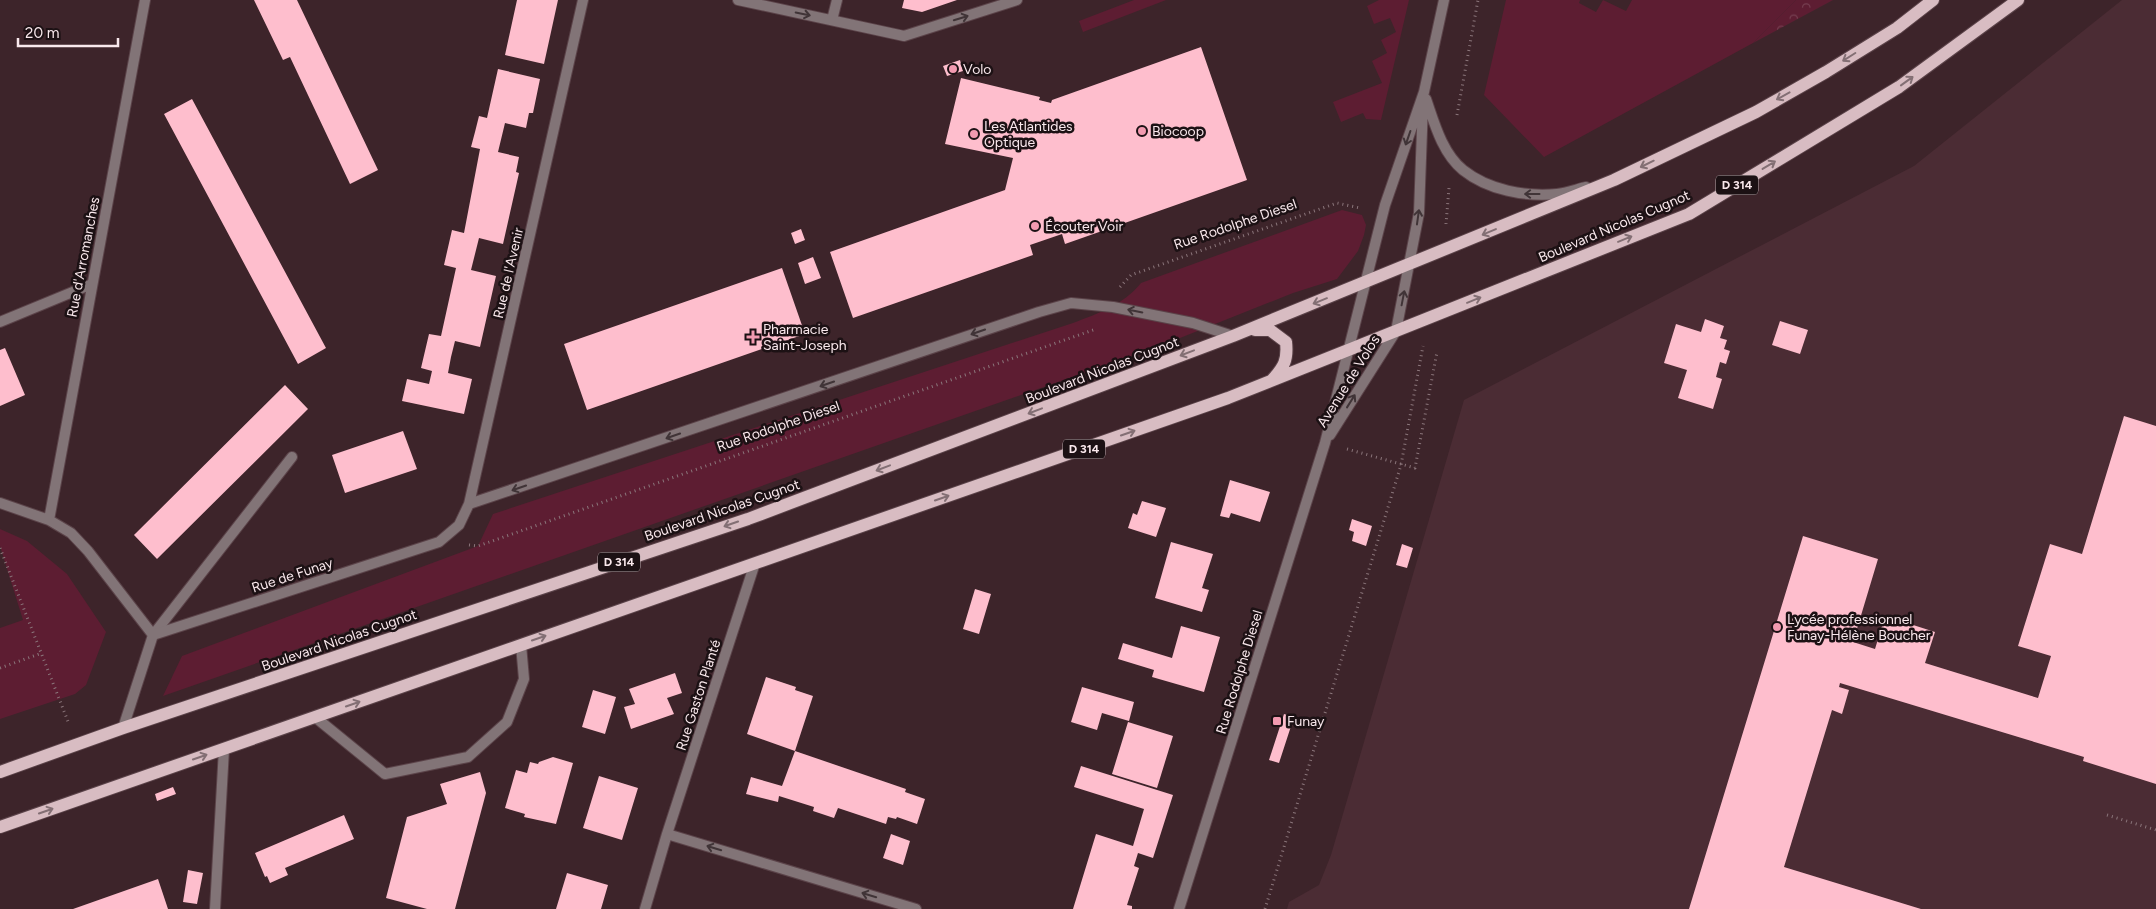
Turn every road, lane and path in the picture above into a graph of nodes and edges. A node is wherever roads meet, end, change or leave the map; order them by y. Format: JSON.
{"nodes":[{"id":1,"x":145,"y":0,"type":"edge"},
{"id":2,"x":583,"y":0,"type":"edge"},
{"id":3,"x":738,"y":0,"type":"edge"},
{"id":4,"x":837,"y":0,"type":"edge"},
{"id":5,"x":1444,"y":0,"type":"edge"},
{"id":6,"x":1478,"y":0,"type":"edge"},
{"id":7,"x":1933,"y":0,"type":"edge"},
{"id":8,"x":2018,"y":0,"type":"edge"},
{"id":9,"x":1014,"y":1,"type":"edge"},
{"id":10,"x":832,"y":20,"type":"junction"},
{"id":11,"x":1471,"y":31,"type":"dead end"},
{"id":12,"x":1424,"y":92,"type":"junction"},
{"id":13,"x":1614,"y":180,"type":"junction"},
{"id":14,"x":1385,"y":204,"type":"junction"},
{"id":15,"x":1409,"y":265,"type":"junction"},
{"id":16,"x":1365,"y":283,"type":"junction"},
{"id":17,"x":92,"y":284,"type":"junction"},
{"id":18,"x":1113,"y":307,"type":"junction"},
{"id":19,"x":0,"y":322,"type":"edge"},
{"id":20,"x":1250,"y":329,"type":"junction"},
{"id":21,"x":1396,"y":331,"type":"junction"},
{"id":22,"x":1233,"y":336,"type":"junction"},
{"id":23,"x":1348,"y":350,"type":"junction"},
{"id":24,"x":1437,"y":352,"type":"dead end"},
{"id":25,"x":1419,"y":371,"type":"dead end"},
{"id":26,"x":1271,"y":381,"type":"junction"},
{"id":27,"x":1325,"y":443,"type":"junction"},
{"id":28,"x":292,"y":457,"type":"dead end"},
{"id":29,"x":1401,"y":465,"type":"junction"},
{"id":30,"x":0,"y":503,"type":"edge"},
{"id":31,"x":470,"y":504,"type":"junction"},
{"id":32,"x":49,"y":520,"type":"junction"},
{"id":33,"x":439,"y":542,"type":"junction"},
{"id":34,"x":0,"y":548,"type":"edge"},
{"id":35,"x":755,"y":563,"type":"junction"},
{"id":36,"x":153,"y":635,"type":"junction"},
{"id":37,"x":520,"y":645,"type":"junction"},
{"id":38,"x":42,"y":653,"type":"junction"},
{"id":39,"x":0,"y":668,"type":"edge"},
{"id":40,"x":315,"y":717,"type":"junction"},
{"id":41,"x":123,"y":728,"type":"junction"},
{"id":42,"x":77,"y":744,"type":"junction"},
{"id":43,"x":224,"y":749,"type":"junction"},
{"id":44,"x":0,"y":772,"type":"edge"},
{"id":45,"x":2107,"y":815,"type":"dead end"},
{"id":46,"x":0,"y":827,"type":"edge"},
{"id":47,"x":2156,"y":830,"type":"edge"},
{"id":48,"x":667,"y":834,"type":"junction"},
{"id":49,"x":215,"y":909,"type":"edge"},
{"id":50,"x":646,"y":909,"type":"edge"},
{"id":51,"x":916,"y":909,"type":"edge"},
{"id":52,"x":1179,"y":909,"type":"edge"},
{"id":53,"x":1265,"y":909,"type":"edge"}],
"edges":[{"from":1,"to":17,"type":"street","name":"Rue d'Arromanches"},
{"from":2,"to":31,"type":"street","name":"Rue de l'Avenir"},
{"from":3,"to":10,"type":"street","one_way":true},
{"from":4,"to":10,"type":"street"},
{"from":5,"to":12,"type":"street","name":"Avenue de Volos"},
{"from":6,"to":11,"type":"path"},
{"from":7,"to":13,"type":"main road","name":"Boulevard Nicolas Cugnot","number":"D 314","one_way":true},
{"from":21,"to":8,"type":"main road","name":"Boulevard Nicolas Cugnot","number":"D 314","one_way":true},
{"from":10,"to":9,"type":"street","one_way":true},
{"from":13,"to":12,"type":"street","one_way":true},
{"from":12,"to":14,"type":"street","name":"Avenue de Volos","one_way":true},
{"from":15,"to":12,"type":"street","name":"Avenue de Volos","one_way":true},
{"from":13,"to":15,"type":"main road","name":"Boulevard Nicolas Cugnot","number":"D 314","one_way":true},
{"from":14,"to":16,"type":"street","name":"Avenue de Volos"},
{"from":14,"to":18,"type":"path","name":"Rue Rodolphe Diesel"},
{"from":15,"to":16,"type":"main road","name":"Boulevard Nicolas Cugnot","number":"D 314"},
{"from":21,"to":15,"type":"street","name":"Avenue de Volos","one_way":true},
{"from":16,"to":20,"type":"main road","name":"Boulevard Nicolas Cugnot","number":"D 314","one_way":true},
{"from":16,"to":23,"type":"street","name":"Avenue de Volos"},
{"from":17,"to":19,"type":"street"},
{"from":17,"to":32,"type":"street","name":"Rue d'Arromanches"},
{"from":22,"to":18,"type":"street","name":"Rue Rodolphe Diesel","one_way":true},
{"from":18,"to":31,"type":"street","name":"Rue Rodolphe Diesel","one_way":true},
{"from":18,"to":33,"type":"path","name":"Rue Rodolphe Diesel"},
{"from":20,"to":22,"type":"main road","name":"Boulevard Nicolas Cugnot","number":"D 314"},
{"from":20,"to":26,"type":"main road"},
{"from":21,"to":23,"type":"main road","name":"Boulevard Nicolas Cugnot","number":"D 314"},
{"from":27,"to":21,"type":"street","name":"Avenue de Volos","one_way":true},
{"from":22,"to":41,"type":"main road","name":"Boulevard Nicolas Cugnot","number":"D 314","one_way":true},
{"from":23,"to":26,"type":"main road","name":"Boulevard Nicolas Cugnot","number":"D 314"},
{"from":23,"to":27,"type":"street","name":"Avenue de Volos"},
{"from":24,"to":29,"type":"path"},
{"from":25,"to":29,"type":"path"},
{"from":35,"to":26,"type":"main road","name":"Boulevard Nicolas Cugnot","number":"D 314","one_way":true},
{"from":27,"to":29,"type":"path"},
{"from":27,"to":52,"type":"street","name":"Rue Rodolphe Diesel"},
{"from":28,"to":36,"type":"street"},
{"from":29,"to":53,"type":"path"},
{"from":30,"to":32,"type":"street"},
{"from":31,"to":33,"type":"street","name":"Rue de l'Avenir"},
{"from":32,"to":36,"type":"street"},
{"from":33,"to":36,"type":"street","name":"Rue de Funay"},
{"from":34,"to":38,"type":"path"},
{"from":37,"to":35,"type":"main road","name":"Boulevard Nicolas Cugnot","number":"D 314","one_way":true},
{"from":35,"to":48,"type":"street","name":"Rue Gaston Planté"},
{"from":36,"to":41,"type":"street"},
{"from":40,"to":37,"type":"main road","name":"Boulevard Nicolas Cugnot","number":"D 314","one_way":true},
{"from":37,"to":40,"type":"street"},
{"from":38,"to":39,"type":"path"},
{"from":38,"to":42,"type":"path"},
{"from":40,"to":43,"type":"main road","name":"Boulevard Nicolas Cugnot","number":"D 314"},
{"from":41,"to":42,"type":"main road","name":"Boulevard Nicolas Cugnot","number":"D 314"},
{"from":42,"to":44,"type":"main road","name":"Boulevard Nicolas Cugnot","number":"D 314"},
{"from":46,"to":43,"type":"main road","name":"Boulevard Nicolas Cugnot","number":"D 314","one_way":true},
{"from":43,"to":49,"type":"street"},
{"from":45,"to":47,"type":"path"},
{"from":48,"to":50,"type":"street","name":"Rue Gaston Planté"},
{"from":51,"to":48,"type":"street","one_way":true}]}
